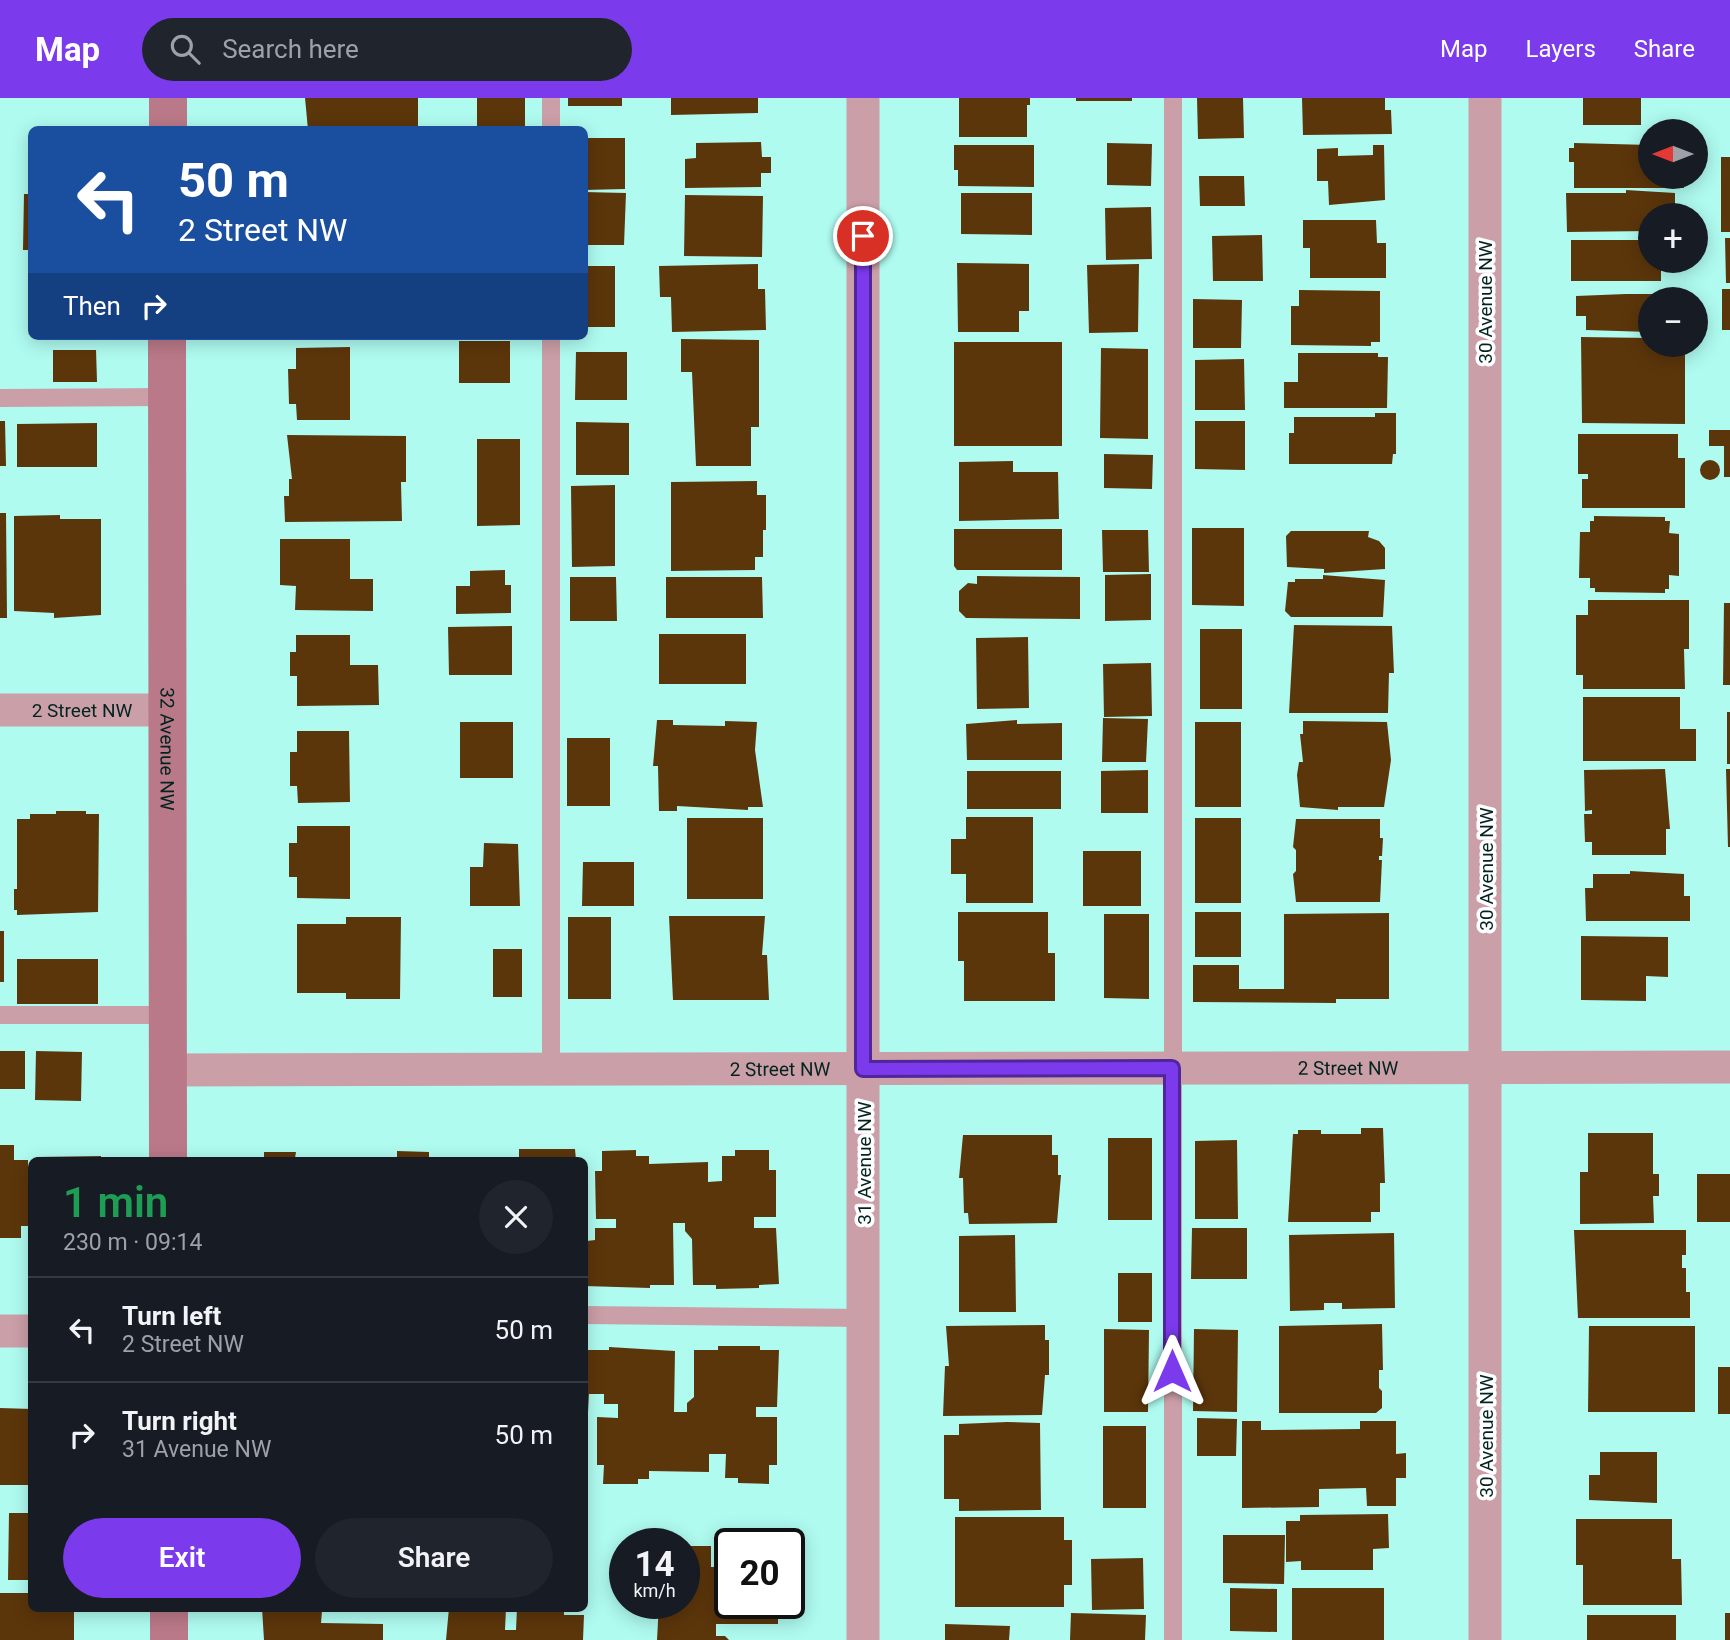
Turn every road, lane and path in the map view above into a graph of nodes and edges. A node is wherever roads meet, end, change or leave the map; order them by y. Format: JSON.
{"nodes":[{"id":1,"x":168,"y":98,"type":"edge"},
{"id":2,"x":551,"y":98,"type":"edge"},
{"id":3,"x":863,"y":98,"type":"edge"},
{"id":4,"x":1173,"y":98,"type":"edge"},
{"id":5,"x":1485,"y":98,"type":"edge"},
{"id":6,"x":167,"y":126,"type":"edge"},
{"id":7,"x":551,"y":126,"type":"edge"},
{"id":8,"x":167,"y":340,"type":"edge"},
{"id":9,"x":551,"y":340,"type":"edge"},
{"id":10,"x":167,"y":397,"type":"junction"},
{"id":11,"x":0,"y":398,"type":"edge"},
{"id":12,"x":0,"y":710,"type":"edge"},
{"id":13,"x":166,"y":710,"type":"junction"},
{"id":14,"x":167,"y":1015,"type":"junction"},
{"id":15,"x":0,"y":1016,"type":"edge"},
{"id":16,"x":1486,"y":1067,"type":"junction"},
{"id":17,"x":1730,"y":1067,"type":"edge"},
{"id":18,"x":1172,"y":1068,"type":"junction"},
{"id":19,"x":551,"y":1069,"type":"junction"},
{"id":20,"x":863,"y":1069,"type":"junction"},
{"id":21,"x":168,"y":1070,"type":"junction"},
{"id":22,"x":168,"y":1157,"type":"edge"},
{"id":23,"x":588,"y":1315,"type":"edge"},
{"id":24,"x":865,"y":1318,"type":"junction"},
{"id":25,"x":0,"y":1331,"type":"edge"},
{"id":26,"x":28,"y":1331,"type":"edge"},
{"id":27,"x":169,"y":1612,"type":"edge"},
{"id":28,"x":169,"y":1640,"type":"edge"},
{"id":29,"x":863,"y":1640,"type":"edge"},
{"id":30,"x":1173,"y":1640,"type":"edge"},
{"id":31,"x":1485,"y":1640,"type":"edge"}],
"edges":[{"from":1,"to":6,"type":"street"},
{"from":2,"to":7,"type":"lane"},
{"from":3,"to":20,"type":"street","name":"31 Avenue NW"},
{"from":4,"to":18,"type":"lane"},
{"from":5,"to":16,"type":"street","name":"30 Avenue NW"},
{"from":8,"to":10,"type":"street","name":"32 Avenue NW"},
{"from":9,"to":19,"type":"lane"},
{"from":10,"to":11,"type":"lane"},
{"from":10,"to":13,"type":"street","name":"32 Avenue NW"},
{"from":12,"to":13,"type":"street","name":"2 Street NW"},
{"from":13,"to":14,"type":"street","name":"32 Avenue NW"},
{"from":14,"to":15,"type":"lane"},
{"from":14,"to":21,"type":"street","name":"32 Avenue NW"},
{"from":16,"to":17,"type":"street","name":"2 Street NW"},
{"from":16,"to":18,"type":"street","name":"2 Street NW"},
{"from":16,"to":31,"type":"street","name":"30 Avenue NW"},
{"from":18,"to":20,"type":"street","name":"2 Street NW"},
{"from":18,"to":30,"type":"lane"},
{"from":19,"to":20,"type":"street","name":"2 Street NW"},
{"from":19,"to":21,"type":"street","name":"2 Street NW"},
{"from":20,"to":24,"type":"street","name":"31 Avenue NW"},
{"from":21,"to":22,"type":"street","name":"32 Avenue NW"},
{"from":23,"to":24,"type":"lane"},
{"from":24,"to":29,"type":"street","name":"31 Avenue NW"},
{"from":25,"to":26,"type":"street"},
{"from":27,"to":28,"type":"street"}]}
